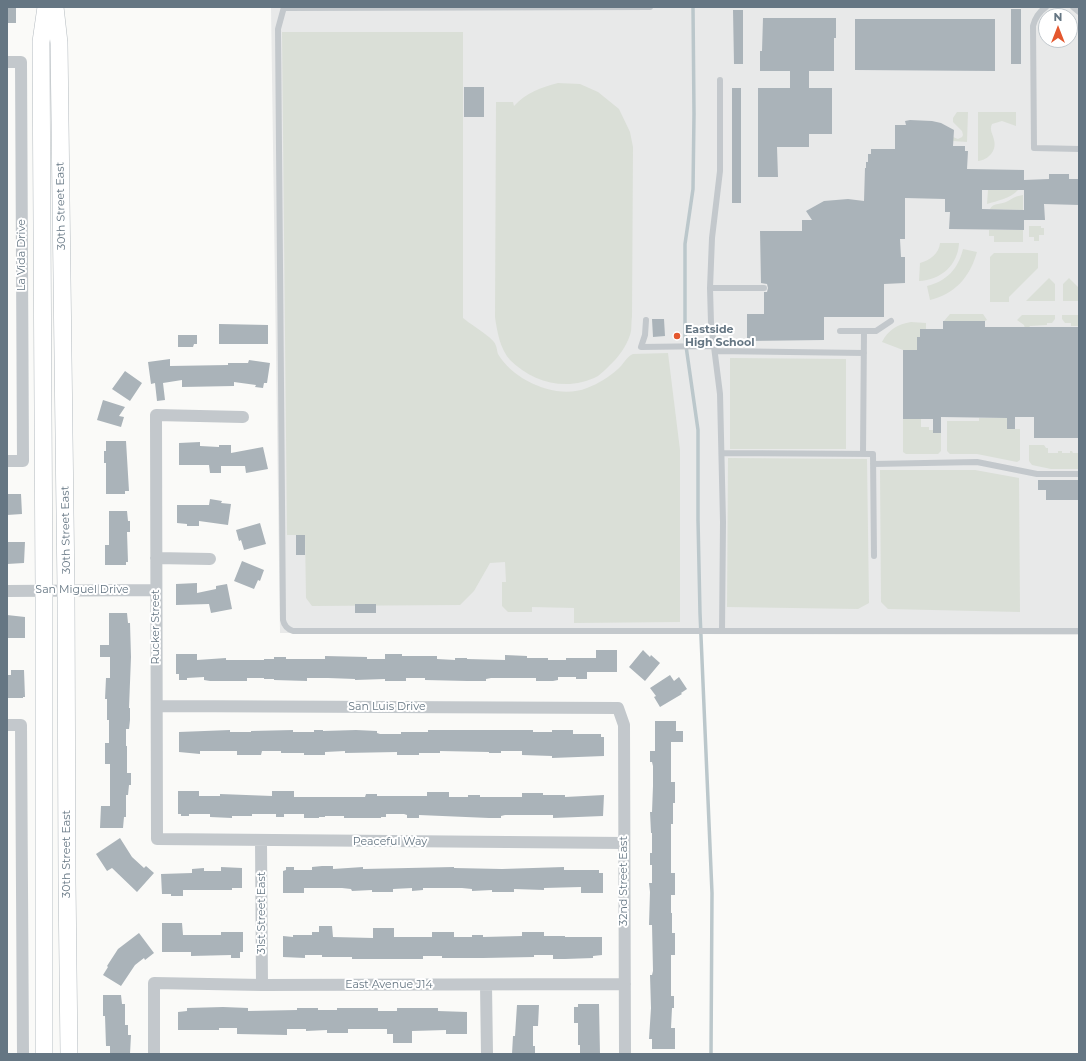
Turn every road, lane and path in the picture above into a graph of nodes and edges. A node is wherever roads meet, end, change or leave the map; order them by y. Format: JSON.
{"nodes":[{"id":1,"x":46,"y":7,"type":"edge"},
{"id":2,"x":54,"y":7,"type":"edge"},
{"id":3,"x":447,"y":7,"type":"edge"},
{"id":4,"x":650,"y":7,"type":"edge"},
{"id":5,"x":1046,"y":7,"type":"edge"},
{"id":6,"x":1074,"y":7,"type":"edge"},
{"id":7,"x":284,"y":8,"type":"edge"},
{"id":8,"x":1079,"y":12,"type":"edge"},
{"id":9,"x":7,"y":62,"type":"edge"},
{"id":10,"x":720,"y":80,"type":"dead end"},
{"id":11,"x":1079,"y":149,"type":"edge"},
{"id":12,"x":710,"y":288,"type":"junction"},
{"id":13,"x":764,"y":288,"type":"dead end"},
{"id":14,"x":646,"y":320,"type":"dead end"},
{"id":15,"x":891,"y":321,"type":"dead end"},
{"id":16,"x":840,"y":331,"type":"dead end"},
{"id":17,"x":864,"y":331,"type":"junction"},
{"id":18,"x":714,"y":349,"type":"junction"},
{"id":19,"x":864,"y":353,"type":"junction"},
{"id":20,"x":243,"y":417,"type":"dead end"},
{"id":21,"x":722,"y":453,"type":"junction"},
{"id":22,"x":863,"y":454,"type":"junction"},
{"id":23,"x":7,"y":461,"type":"edge"},
{"id":24,"x":873,"y":464,"type":"junction"},
{"id":25,"x":1079,"y":474,"type":"edge"},
{"id":26,"x":874,"y":556,"type":"dead end"},
{"id":27,"x":156,"y":558,"type":"junction"},
{"id":28,"x":210,"y":559,"type":"dead end"},
{"id":29,"x":44,"y":590,"type":"junction"},
{"id":30,"x":66,"y":590,"type":"junction"},
{"id":31,"x":156,"y":590,"type":"junction"},
{"id":32,"x":7,"y":591,"type":"edge"},
{"id":33,"x":722,"y":631,"type":"junction"},
{"id":34,"x":1079,"y":631,"type":"edge"},
{"id":35,"x":157,"y":706,"type":"junction"},
{"id":36,"x":618,"y":708,"type":"joint"},
{"id":37,"x":7,"y":725,"type":"edge"},
{"id":38,"x":157,"y":839,"type":"joint"},
{"id":39,"x":262,"y":841,"type":"junction"},
{"id":40,"x":624,"y":843,"type":"junction"},
{"id":41,"x":625,"y":984,"type":"junction"},
{"id":42,"x":262,"y":985,"type":"junction"},
{"id":43,"x":486,"y":985,"type":"junction"},
{"id":44,"x":23,"y":1054,"type":"edge"},
{"id":45,"x":44,"y":1054,"type":"edge"},
{"id":46,"x":69,"y":1054,"type":"edge"},
{"id":47,"x":154,"y":1054,"type":"edge"},
{"id":48,"x":487,"y":1054,"type":"edge"},
{"id":49,"x":625,"y":1054,"type":"edge"}],
"edges":[{"from":1,"to":29,"type":"main road","name":"30th Street East"},
{"from":2,"to":30,"type":"main road","name":"30th Street East"},
{"from":3,"to":4,"type":"lane"},
{"from":3,"to":7,"type":"lane"},
{"from":5,"to":11,"type":"lane"},
{"from":6,"to":8,"type":"lane"},
{"from":7,"to":33,"type":"lane"},
{"from":9,"to":23,"type":"street","name":"La Vida Drive"},
{"from":10,"to":12,"type":"lane"},
{"from":12,"to":13,"type":"lane"},
{"from":12,"to":18,"type":"lane"},
{"from":14,"to":18,"type":"lane"},
{"from":15,"to":17,"type":"lane"},
{"from":16,"to":17,"type":"lane"},
{"from":17,"to":19,"type":"lane"},
{"from":18,"to":19,"type":"lane"},
{"from":18,"to":21,"type":"lane"},
{"from":19,"to":22,"type":"lane"},
{"from":20,"to":27,"type":"street","name":"Rucker Street"},
{"from":21,"to":22,"type":"lane"},
{"from":21,"to":33,"type":"lane"},
{"from":22,"to":24,"type":"lane"},
{"from":24,"to":25,"type":"lane"},
{"from":24,"to":26,"type":"lane"},
{"from":27,"to":28,"type":"street"},
{"from":27,"to":31,"type":"street","name":"Rucker Street"},
{"from":29,"to":30,"type":"street","name":"San Miguel Drive"},
{"from":29,"to":32,"type":"street","name":"San Miguel Drive"},
{"from":29,"to":45,"type":"main road","name":"30th Street East"},
{"from":30,"to":31,"type":"street","name":"San Miguel Drive"},
{"from":30,"to":46,"type":"main road","name":"30th Street East"},
{"from":31,"to":35,"type":"street","name":"Rucker Street"},
{"from":33,"to":34,"type":"lane"},
{"from":35,"to":36,"type":"street","name":"San Luis Drive"},
{"from":35,"to":38,"type":"street","name":"Rucker Street"},
{"from":36,"to":40,"type":"street","name":"32nd Street East"},
{"from":37,"to":44,"type":"street"},
{"from":38,"to":39,"type":"street","name":"Peaceful Way"},
{"from":39,"to":40,"type":"street","name":"Peaceful Way"},
{"from":39,"to":42,"type":"street","name":"31st Street East"},
{"from":40,"to":41,"type":"street","name":"32nd Street East"},
{"from":41,"to":43,"type":"street","name":"East Avenue J14"},
{"from":41,"to":49,"type":"street","name":"32nd Street East"},
{"from":42,"to":43,"type":"street","name":"East Avenue J14"},
{"from":42,"to":47,"type":"street","name":"East Avenue J14"},
{"from":43,"to":48,"type":"street"}]}
